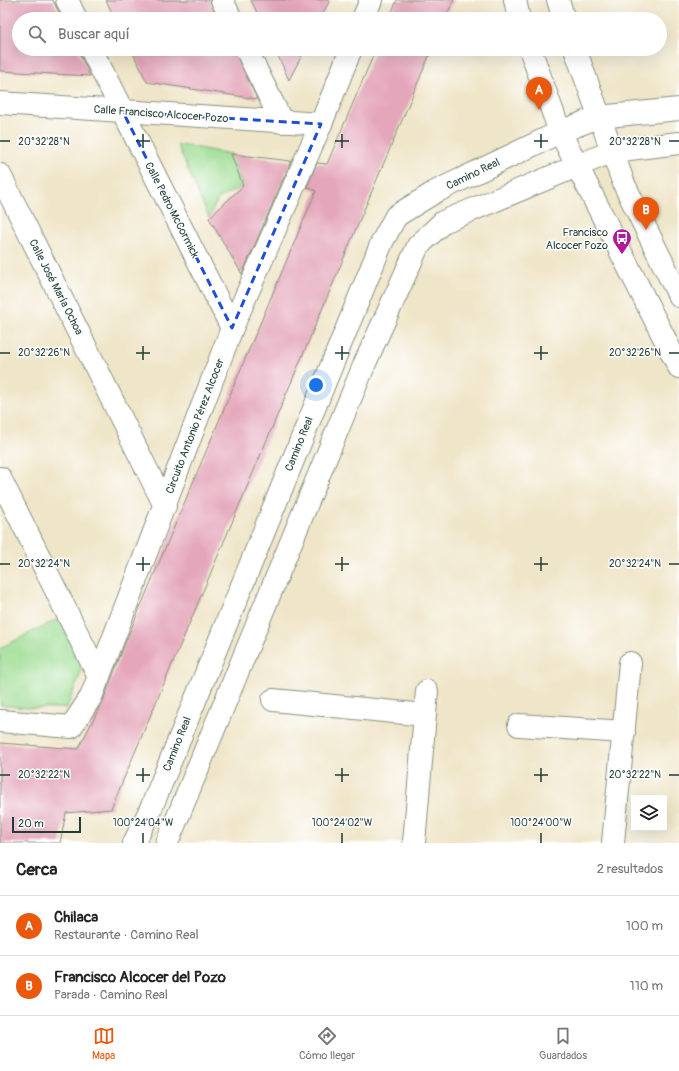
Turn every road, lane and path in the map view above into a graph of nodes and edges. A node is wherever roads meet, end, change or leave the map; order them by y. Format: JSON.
{"nodes":[{"id":1,"x":67,"y":0,"type":"edge"},
{"id":2,"x":222,"y":0,"type":"edge"},
{"id":3,"x":371,"y":0,"type":"edge"},
{"id":4,"x":515,"y":0,"type":"edge"},
{"id":5,"x":558,"y":0,"type":"edge"},
{"id":6,"x":73,"y":12,"type":"edge"},
{"id":7,"x":228,"y":12,"type":"edge"},
{"id":8,"x":366,"y":12,"type":"edge"},
{"id":9,"x":518,"y":12,"type":"edge"},
{"id":10,"x":562,"y":12,"type":"edge"},
{"id":11,"x":94,"y":56,"type":"edge"},
{"id":12,"x":249,"y":56,"type":"edge"},
{"id":13,"x":348,"y":56,"type":"edge"},
{"id":14,"x":533,"y":56,"type":"edge"},
{"id":15,"x":577,"y":56,"type":"edge"},
{"id":16,"x":0,"y":103,"type":"edge"},
{"id":17,"x":679,"y":109,"type":"edge"},
{"id":18,"x":122,"y":112,"type":"junction"},
{"id":19,"x":598,"y":117,"type":"junction"},
{"id":20,"x":282,"y":122,"type":"junction"},
{"id":21,"x":322,"y":124,"type":"junction"},
{"id":22,"x":560,"y":132,"type":"junction"},
{"id":23,"x":679,"y":143,"type":"edge"},
{"id":24,"x":613,"y":151,"type":"junction"},
{"id":25,"x":577,"y":166,"type":"junction"},
{"id":26,"x":0,"y":175,"type":"edge"},
{"id":27,"x":679,"y":296,"type":"edge"},
{"id":28,"x":232,"y":328,"type":"junction"},
{"id":29,"x":679,"y":367,"type":"edge"},
{"id":30,"x":0,"y":478,"type":"edge"},
{"id":31,"x":165,"y":506,"type":"junction"},
{"id":32,"x":630,"y":663,"type":"dead end"},
{"id":33,"x":98,"y":677,"type":"junction"},
{"id":34,"x":427,"y":690,"type":"dead end"},
{"id":35,"x":273,"y":700,"type":"dead end"},
{"id":36,"x":425,"y":715,"type":"junction"},
{"id":37,"x":0,"y":721,"type":"edge"},
{"id":38,"x":519,"y":725,"type":"dead end"},
{"id":39,"x":624,"y":732,"type":"junction"},
{"id":40,"x":137,"y":837,"type":"edge"},
{"id":41,"x":169,"y":842,"type":"edge"},
{"id":42,"x":414,"y":843,"type":"edge"},
{"id":43,"x":613,"y":843,"type":"edge"}],
"edges":[{"from":1,"to":6,"type":"street"},
{"from":2,"to":7,"type":"street"},
{"from":3,"to":8,"type":"street"},
{"from":4,"to":9,"type":"street"},
{"from":5,"to":10,"type":"street"},
{"from":11,"to":18,"type":"street","name":"Calle Pedro McCormick"},
{"from":12,"to":20,"type":"street"},
{"from":13,"to":21,"type":"street","name":"Circuito Antonio Pérez Alcocer"},
{"from":14,"to":22,"type":"street"},
{"from":15,"to":19,"type":"street"},
{"from":16,"to":18,"type":"street","name":"Calle Francisco Alcocer Pozo"},
{"from":17,"to":19,"type":"street","name":"Camino Real"},
{"from":18,"to":20,"type":"street","name":"Calle Francisco Alcocer Pozo"},
{"from":18,"to":28,"type":"street","name":"Calle Pedro McCormick"},
{"from":19,"to":22,"type":"street","name":"Camino Real"},
{"from":19,"to":24,"type":"street"},
{"from":20,"to":21,"type":"street","name":"Calle Francisco Alcocer Pozo"},
{"from":21,"to":28,"type":"street","name":"Circuito Antonio Pérez Alcocer"},
{"from":22,"to":25,"type":"street"},
{"from":22,"to":40,"type":"street","name":"Camino Real"},
{"from":23,"to":24,"type":"street"},
{"from":24,"to":25,"type":"street"},
{"from":24,"to":27,"type":"street"},
{"from":25,"to":29,"type":"street"},
{"from":25,"to":41,"type":"street"},
{"from":26,"to":31,"type":"street","name":"Calle José María Ochoa"},
{"from":28,"to":31,"type":"street","name":"Circuito Antonio Pérez Alcocer"},
{"from":30,"to":33,"type":"street"},
{"from":31,"to":33,"type":"street","name":"Circuito Antonio Pérez Alcocer"},
{"from":32,"to":39,"type":"street"},
{"from":33,"to":37,"type":"street","name":"Circuito Antonio Pérez Alcocer"},
{"from":34,"to":36,"type":"street"},
{"from":35,"to":36,"type":"street"},
{"from":36,"to":42,"type":"street"},
{"from":38,"to":39,"type":"street"},
{"from":39,"to":43,"type":"street"},
{"from":40,"to":41,"type":"street"}]}
